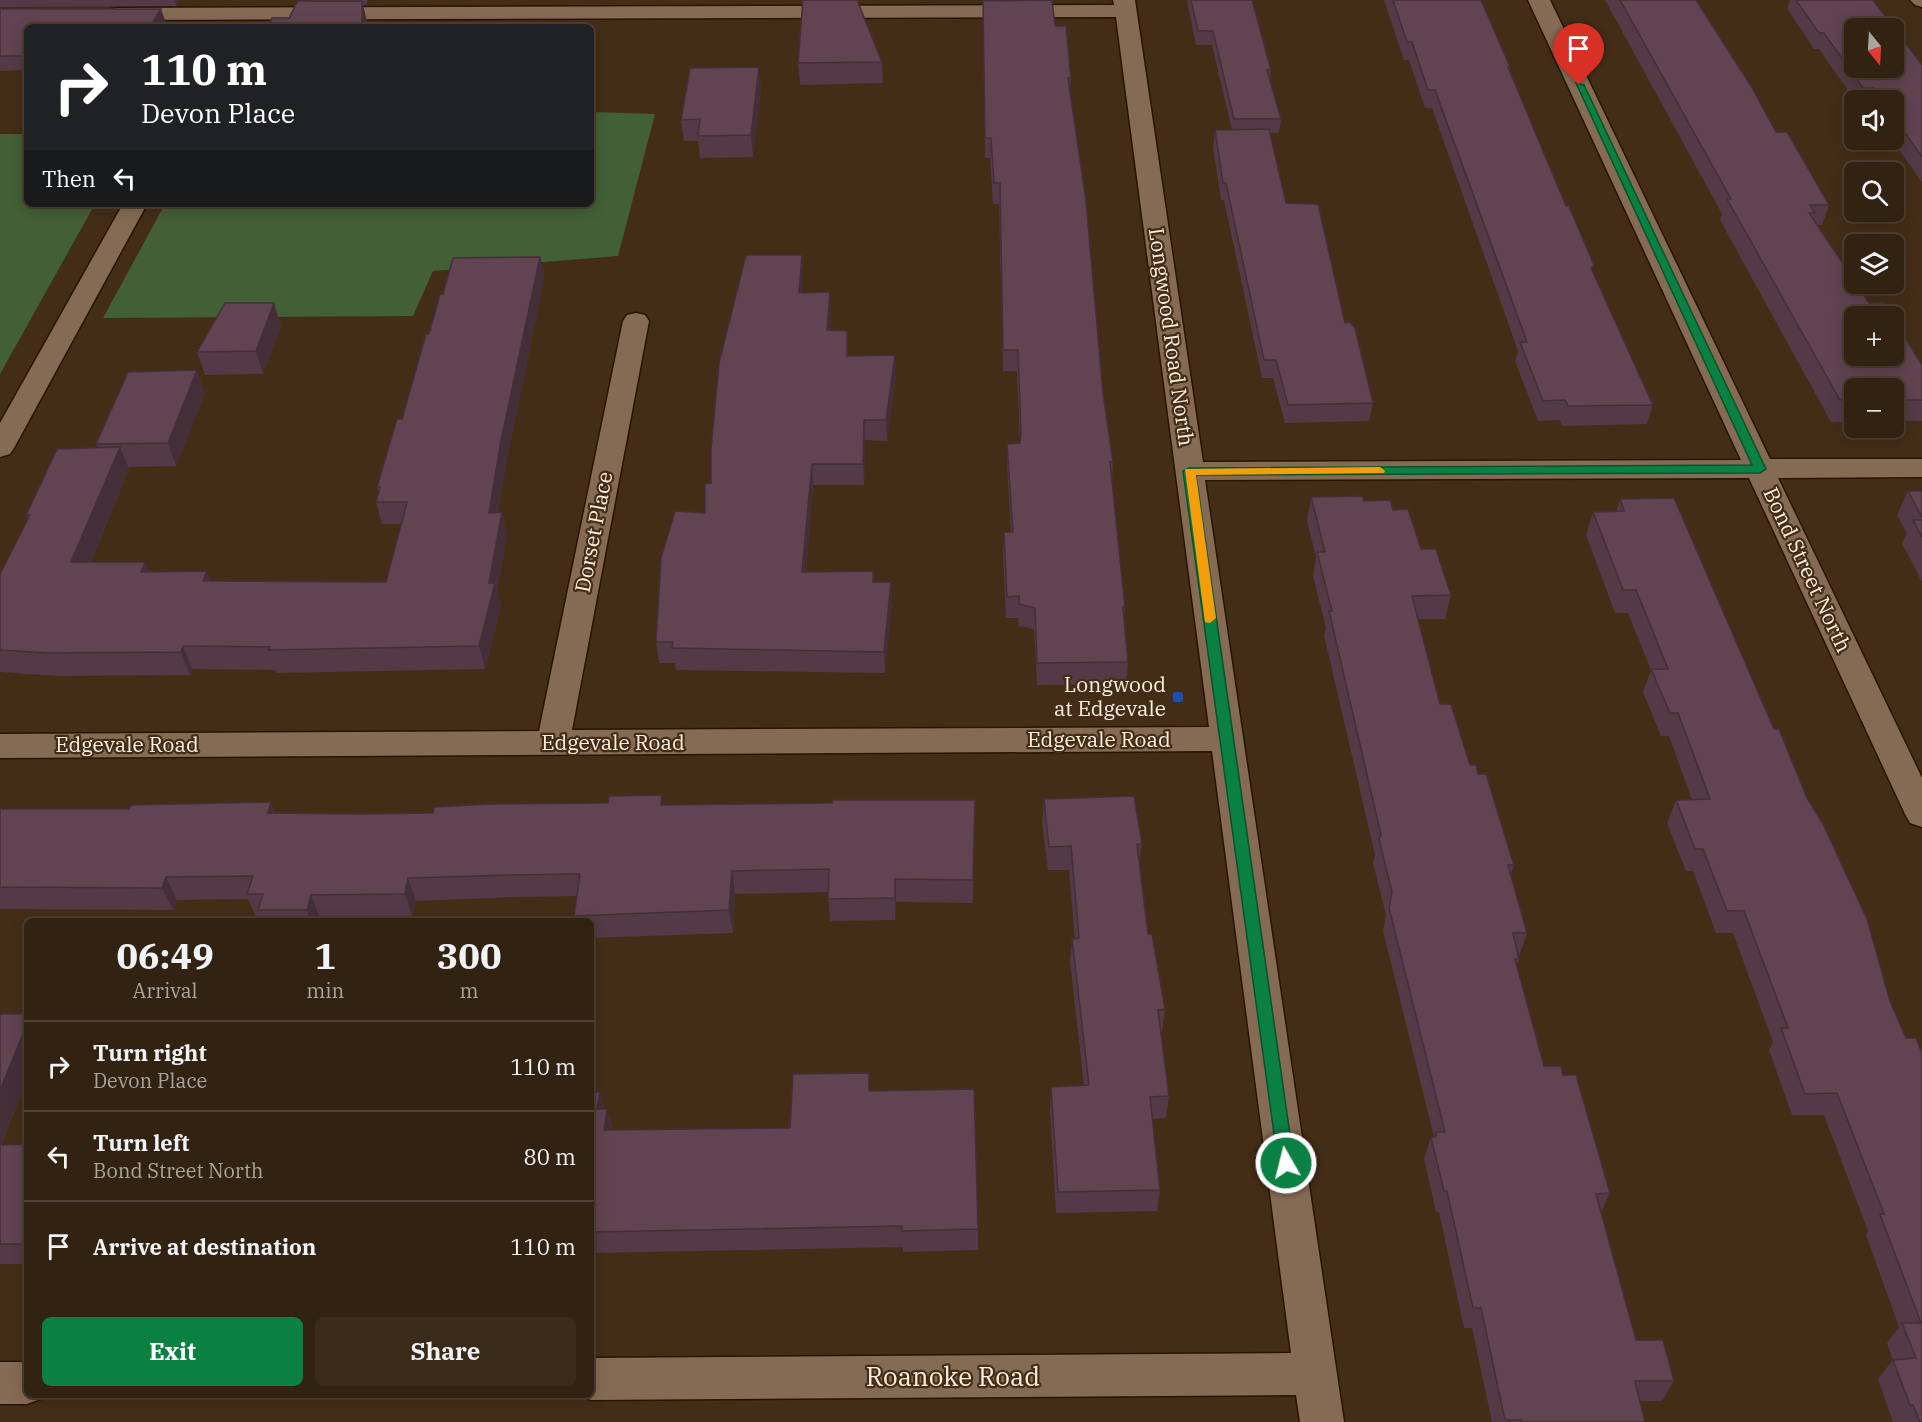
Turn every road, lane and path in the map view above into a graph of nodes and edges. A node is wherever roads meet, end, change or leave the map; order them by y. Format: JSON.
{"nodes":[{"id":1,"x":1539,"y":0,"type":"edge"},
{"id":2,"x":1124,"y":5,"type":"edge"},
{"id":3,"x":103,"y":14,"type":"edge"},
{"id":4,"x":241,"y":14,"type":"edge"},
{"id":5,"x":133,"y":207,"type":"edge"},
{"id":6,"x":636,"y":321,"type":"dead end"},
{"id":7,"x":0,"y":448,"type":"edge"},
{"id":8,"x":1922,"y":468,"type":"edge"},
{"id":9,"x":1760,"y":469,"type":"junction"},
{"id":10,"x":1189,"y":471,"type":"junction"},
{"id":11,"x":1227,"y":739,"type":"junction"},
{"id":12,"x":552,"y":743,"type":"junction"},
{"id":13,"x":0,"y":746,"type":"edge"},
{"id":14,"x":1922,"y":814,"type":"edge"},
{"id":15,"x":1316,"y":1374,"type":"junction"},
{"id":16,"x":594,"y":1379,"type":"edge"},
{"id":17,"x":0,"y":1383,"type":"edge"},
{"id":18,"x":24,"y":1383,"type":"edge"},
{"id":19,"x":1322,"y":1422,"type":"edge"}],
"edges":[{"from":1,"to":9,"type":"street","name":"Bond Street North"},
{"from":2,"to":4,"type":"street"},
{"from":2,"to":10,"type":"street","name":"Longwood Road North"},
{"from":3,"to":4,"type":"street"},
{"from":5,"to":7,"type":"street"},
{"from":6,"to":12,"type":"street","name":"Dorset Place"},
{"from":8,"to":9,"type":"street"},
{"from":9,"to":10,"type":"street"},
{"from":9,"to":14,"type":"street","name":"Bond Street North"},
{"from":10,"to":11,"type":"street","name":"Longwood Road North"},
{"from":11,"to":12,"type":"street","name":"Edgevale Road"},
{"from":11,"to":15,"type":"street","name":"Longwood Road North"},
{"from":12,"to":13,"type":"street","name":"Edgevale Road"},
{"from":15,"to":16,"type":"street","name":"Roanoke Road"},
{"from":15,"to":19,"type":"street","name":"Longwood Road North"},
{"from":17,"to":18,"type":"street"}]}
